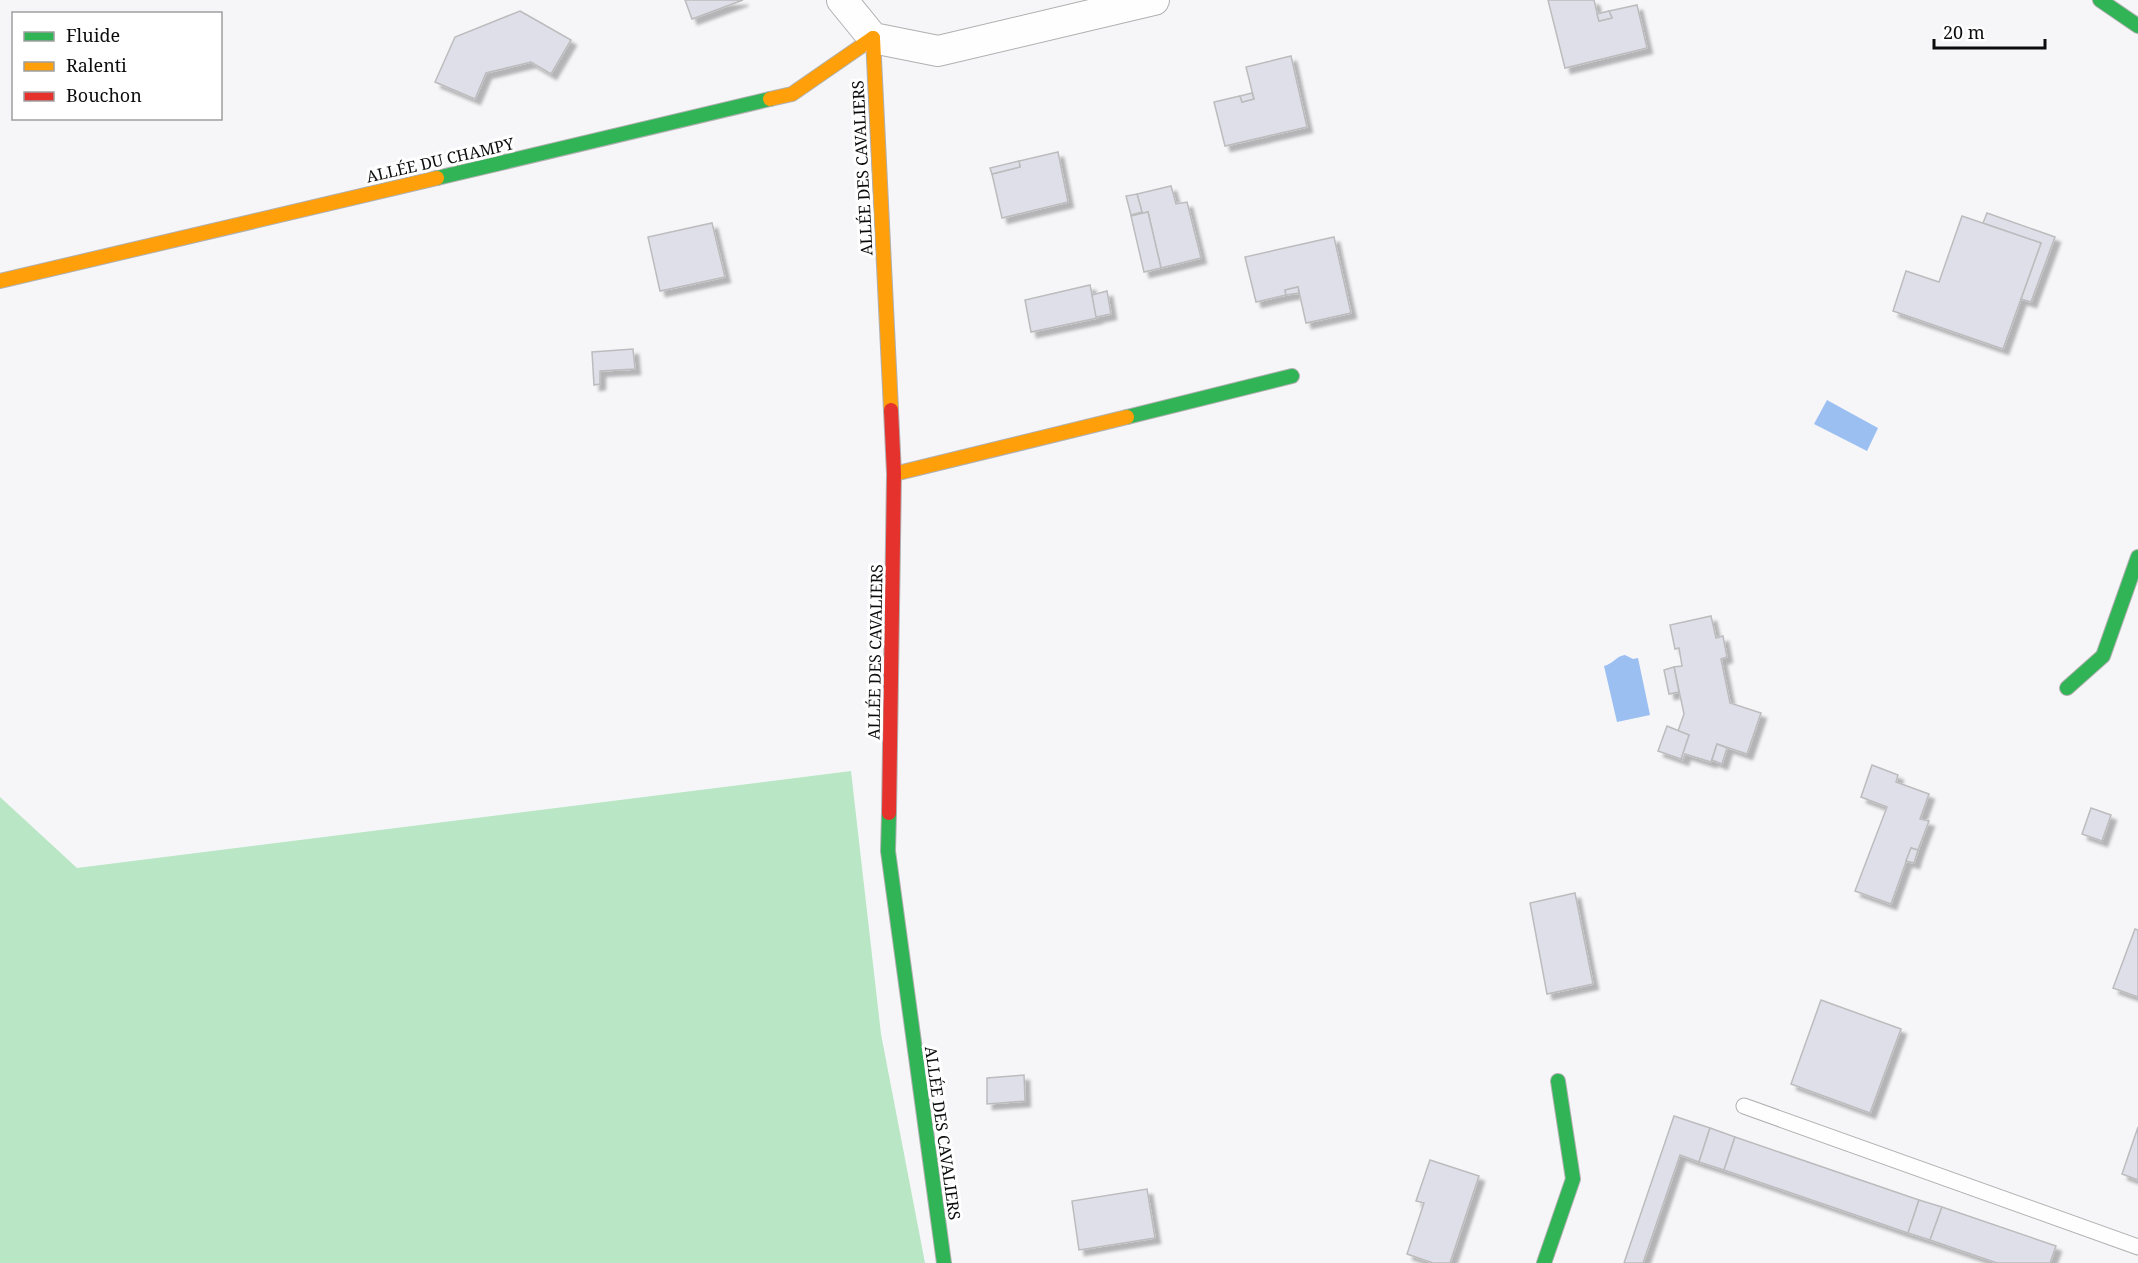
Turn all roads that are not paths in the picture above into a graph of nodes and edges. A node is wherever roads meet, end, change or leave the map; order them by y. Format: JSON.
{"nodes":[{"id":1,"x":842,"y":0,"type":"edge"},
{"id":2,"x":1154,"y":0,"type":"edge"},
{"id":3,"x":2100,"y":0,"type":"edge"},
{"id":4,"x":2138,"y":26,"type":"edge"},
{"id":5,"x":873,"y":38,"type":"junction"},
{"id":6,"x":0,"y":281,"type":"edge"},
{"id":7,"x":1292,"y":376,"type":"dead end"},
{"id":8,"x":894,"y":474,"type":"junction"},
{"id":9,"x":2138,"y":556,"type":"edge"},
{"id":10,"x":2067,"y":688,"type":"dead end"},
{"id":11,"x":1558,"y":1081,"type":"dead end"},
{"id":12,"x":1744,"y":1106,"type":"dead end"},
{"id":13,"x":2138,"y":1247,"type":"edge"},
{"id":14,"x":944,"y":1263,"type":"edge"},
{"id":15,"x":1544,"y":1263,"type":"edge"}],
"edges":[{"from":1,"to":5,"type":"street"},
{"from":2,"to":5,"type":"street"},
{"from":3,"to":4,"type":"street"},
{"from":5,"to":6,"type":"street","name":"ALLÉE DU CHAMPY"},
{"from":5,"to":8,"type":"street","name":"ALLÉE DES CAVALIERS"},
{"from":7,"to":8,"type":"street"},
{"from":8,"to":14,"type":"street","name":"ALLÉE DES CAVALIERS"},
{"from":9,"to":10,"type":"street"},
{"from":11,"to":15,"type":"street"},
{"from":12,"to":13,"type":"lane"}]}
